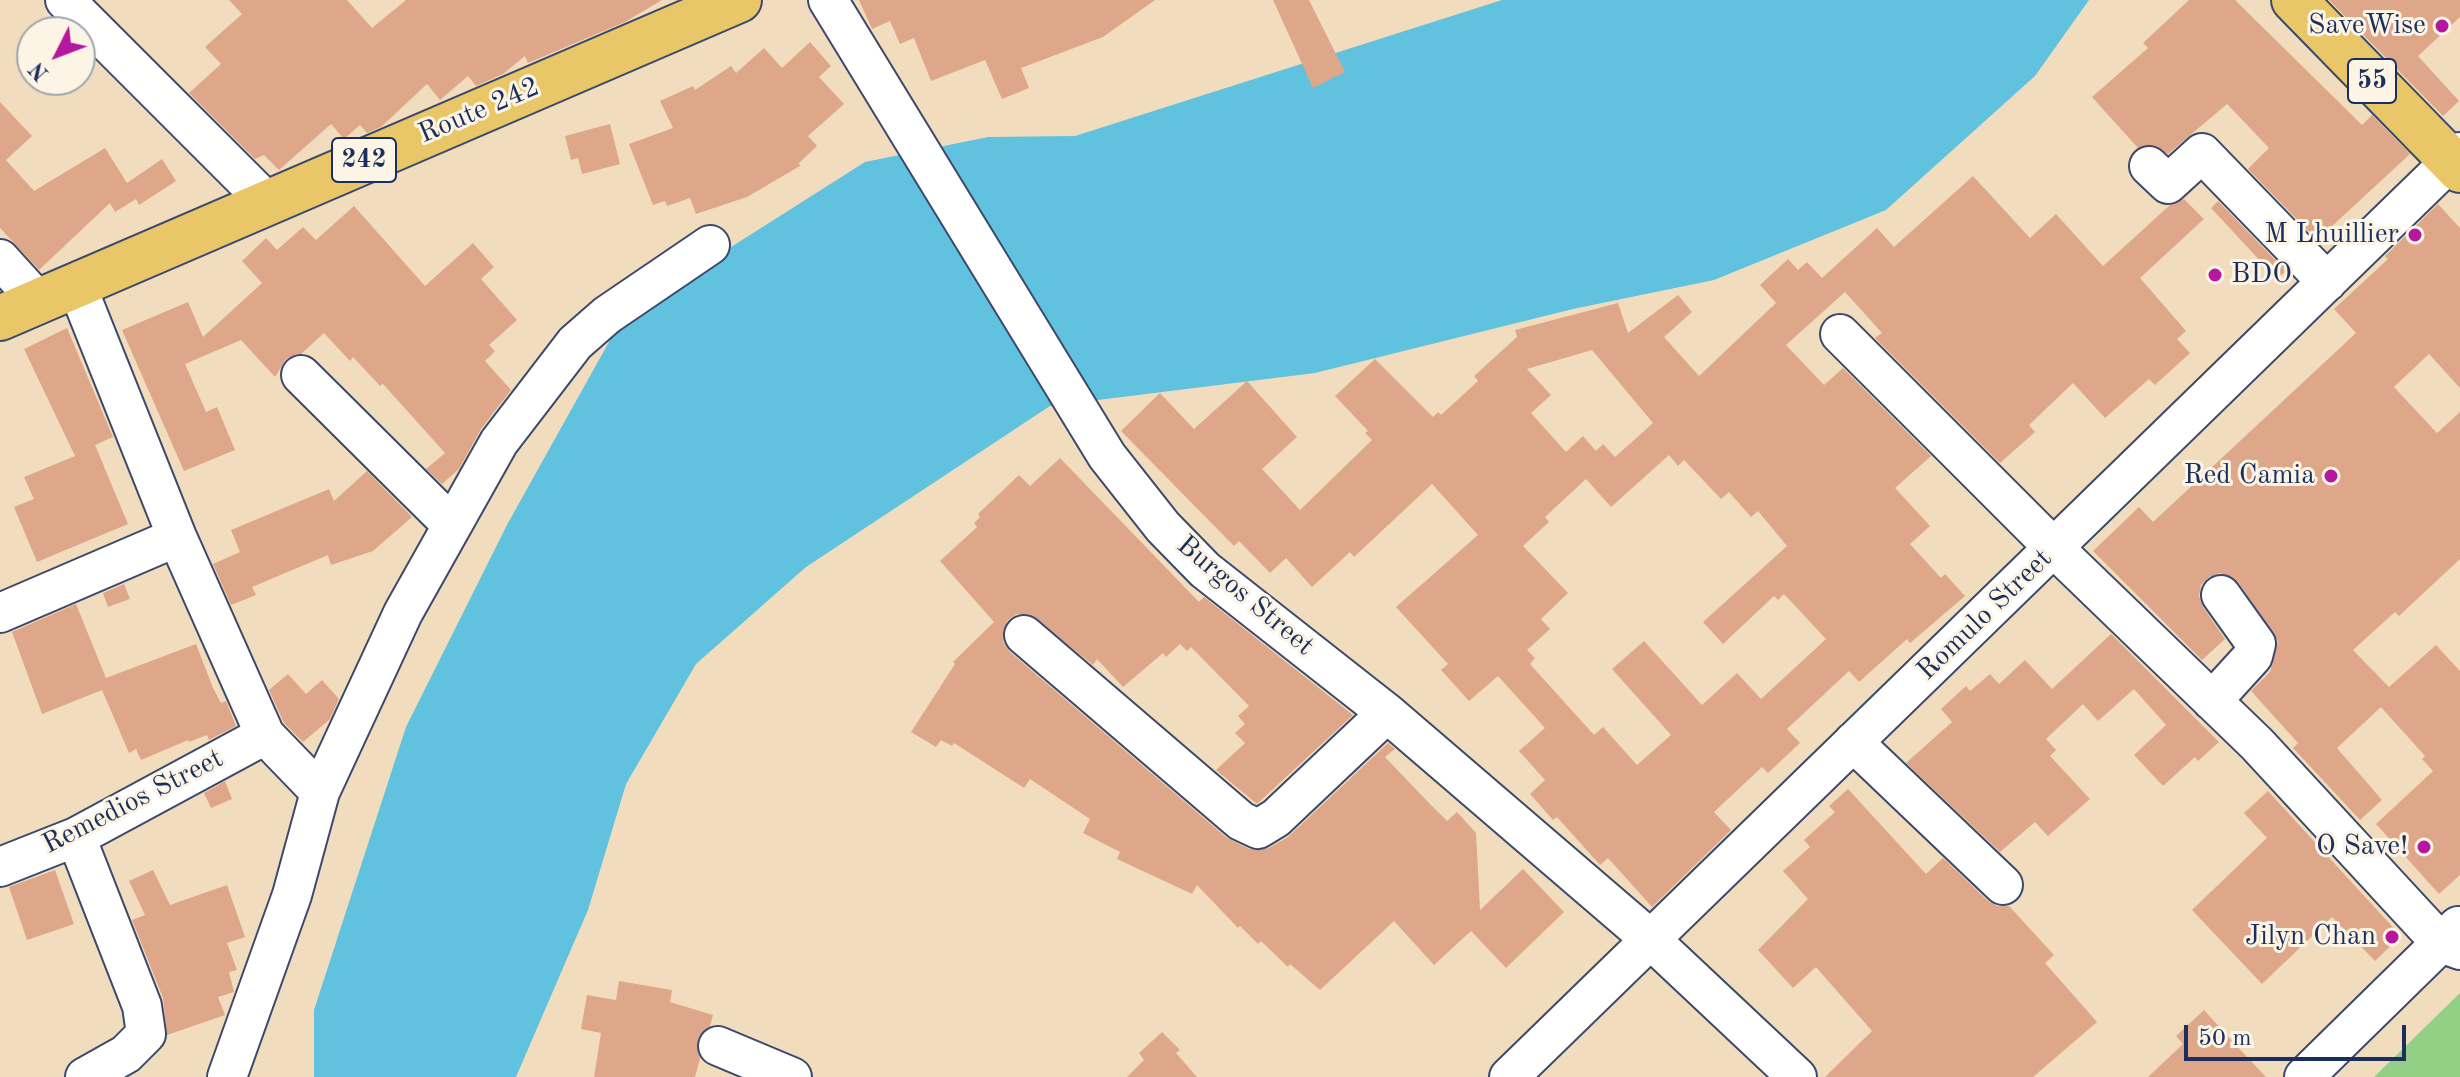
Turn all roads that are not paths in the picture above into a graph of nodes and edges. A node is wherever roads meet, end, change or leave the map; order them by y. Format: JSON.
{"nodes":[{"id":1,"x":65,"y":0,"type":"edge"},
{"id":2,"x":739,"y":0,"type":"edge"},
{"id":3,"x":828,"y":0,"type":"edge"},
{"id":4,"x":2294,"y":0,"type":"edge"},
{"id":5,"x":2457,"y":161,"type":"edge"},
{"id":6,"x":2149,"y":166,"type":"dead end"},
{"id":7,"x":267,"y":202,"type":"junction"},
{"id":8,"x":710,"y":245,"type":"dead end"},
{"id":9,"x":0,"y":259,"type":"edge"},
{"id":10,"x":2327,"y":282,"type":"junction"},
{"id":11,"x":38,"y":301,"type":"edge"},
{"id":12,"x":1840,"y":334,"type":"dead end"},
{"id":13,"x":301,"y":375,"type":"dead end"},
{"id":14,"x":452,"y":525,"type":"junction"},
{"id":15,"x":177,"y":537,"type":"junction"},
{"id":16,"x":2055,"y":549,"type":"junction"},
{"id":17,"x":2221,"y":595,"type":"dead end"},
{"id":18,"x":0,"y":613,"type":"edge"},
{"id":19,"x":1024,"y":635,"type":"dead end"},
{"id":20,"x":2212,"y":701,"type":"junction"},
{"id":21,"x":1387,"y":713,"type":"junction"},
{"id":22,"x":265,"y":735,"type":"junction"},
{"id":23,"x":1853,"y":742,"type":"junction"},
{"id":24,"x":320,"y":792,"type":"junction"},
{"id":25,"x":76,"y":837,"type":"junction"},
{"id":26,"x":0,"y":867,"type":"edge"},
{"id":27,"x":2003,"y":885,"type":"dead end"},
{"id":28,"x":1649,"y":938,"type":"junction"},
{"id":29,"x":2454,"y":939,"type":"edge"},
{"id":30,"x":718,"y":1046,"type":"dead end"},
{"id":31,"x":85,"y":1077,"type":"edge"},
{"id":32,"x":227,"y":1077,"type":"edge"},
{"id":33,"x":792,"y":1077,"type":"edge"},
{"id":34,"x":1509,"y":1077,"type":"edge"},
{"id":35,"x":1797,"y":1077,"type":"edge"},
{"id":36,"x":2304,"y":1077,"type":"edge"}],
"edges":[{"from":1,"to":7,"type":"street"},
{"from":2,"to":7,"type":"main road","name":"Route 242","number":"242"},
{"from":3,"to":21,"type":"street","name":"Burgos Street"},
{"from":4,"to":5,"type":"main road","number":"55"},
{"from":5,"to":10,"type":"street","name":"Romulo Street"},
{"from":6,"to":10,"type":"street"},
{"from":7,"to":11,"type":"main road","name":"Route 242","number":"242"},
{"from":8,"to":14,"type":"street"},
{"from":9,"to":11,"type":"street"},
{"from":10,"to":16,"type":"street","name":"Romulo Street"},
{"from":11,"to":15,"type":"street"},
{"from":12,"to":16,"type":"street"},
{"from":13,"to":14,"type":"street"},
{"from":14,"to":24,"type":"street"},
{"from":15,"to":18,"type":"street"},
{"from":15,"to":22,"type":"street"},
{"from":16,"to":20,"type":"street"},
{"from":16,"to":23,"type":"street","name":"Romulo Street"},
{"from":17,"to":20,"type":"street"},
{"from":19,"to":21,"type":"street"},
{"from":20,"to":29,"type":"street"},
{"from":21,"to":28,"type":"street","name":"Burgos Street"},
{"from":22,"to":24,"type":"street"},
{"from":22,"to":25,"type":"street","name":"Remedios Street"},
{"from":23,"to":27,"type":"street"},
{"from":23,"to":28,"type":"street","name":"Romulo Street"},
{"from":24,"to":32,"type":"street"},
{"from":25,"to":26,"type":"street","name":"Remedios Street"},
{"from":25,"to":31,"type":"street"},
{"from":28,"to":34,"type":"street","name":"Romulo Street"},
{"from":28,"to":35,"type":"street","name":"Burgos Street"},
{"from":29,"to":36,"type":"street"},
{"from":30,"to":33,"type":"street"}]}
